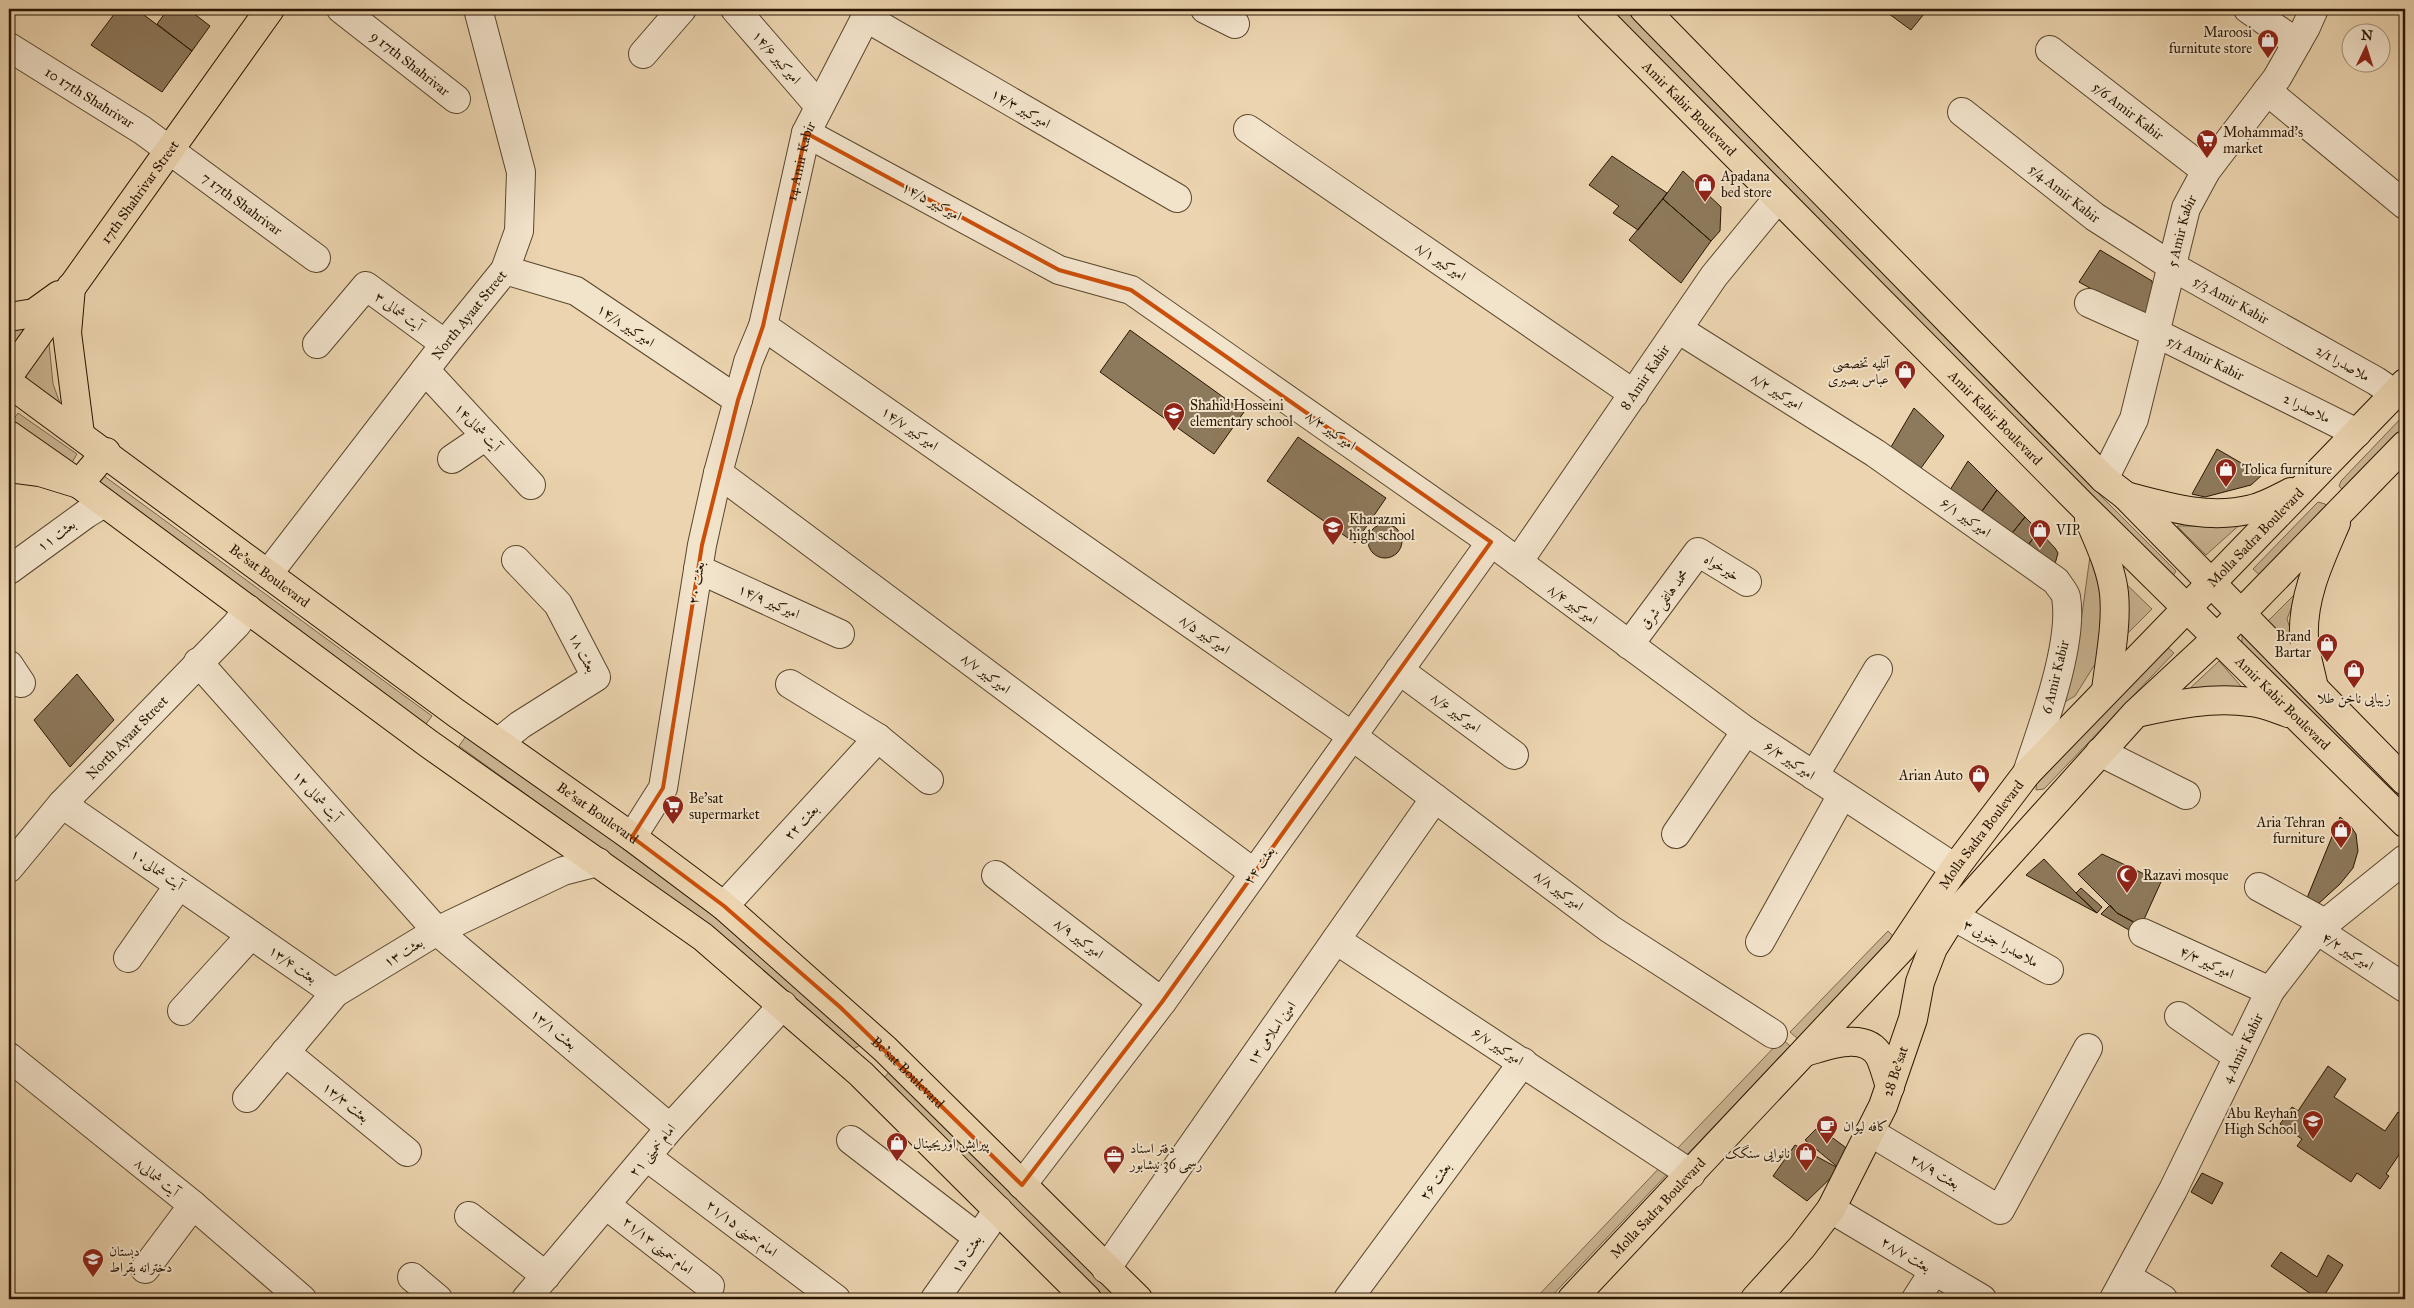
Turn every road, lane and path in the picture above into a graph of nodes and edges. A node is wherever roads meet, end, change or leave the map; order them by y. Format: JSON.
{"nodes":[{"id":1,"x":270,"y":9,"type":"edge"},
{"id":2,"x":341,"y":9,"type":"edge"},
{"id":3,"x":478,"y":9,"type":"edge"},
{"id":4,"x":682,"y":9,"type":"edge"},
{"id":5,"x":735,"y":9,"type":"edge"},
{"id":6,"x":1205,"y":9,"type":"edge"},
{"id":7,"x":1591,"y":9,"type":"edge"},
{"id":8,"x":1644,"y":9,"type":"edge"},
{"id":9,"x":2248,"y":9,"type":"edge"},
{"id":10,"x":2314,"y":9,"type":"edge"},
{"id":11,"x":868,"y":13,"type":"edge"},
{"id":12,"x":1234,"y":24,"type":"dead end"},
{"id":13,"x":2297,"y":43,"type":"junction"},
{"id":14,"x":9,"y":47,"type":"edge"},
{"id":15,"x":2050,"y":50,"type":"dead end"},
{"id":16,"x":643,"y":54,"type":"dead end"},
{"id":17,"x":2267,"y":91,"type":"junction"},
{"id":18,"x":456,"y":99,"type":"dead end"},
{"id":19,"x":820,"y":106,"type":"junction"},
{"id":20,"x":1962,"y":112,"type":"dead end"},
{"id":21,"x":1248,"y":129,"type":"dead end"},
{"id":22,"x":806,"y":133,"type":"junction"},
{"id":23,"x":169,"y":150,"type":"junction"},
{"id":24,"x":2206,"y":171,"type":"junction"},
{"id":25,"x":1176,"y":198,"type":"dead end"},
{"id":26,"x":1778,"y":198,"type":"junction"},
{"id":27,"x":2405,"y":205,"type":"edge"},
{"id":28,"x":316,"y":258,"type":"dead end"},
{"id":29,"x":2172,"y":267,"type":"junction"},
{"id":30,"x":505,"y":270,"type":"junction"},
{"id":31,"x":1058,"y":270,"type":"joint"},
{"id":32,"x":70,"y":287,"type":"junction"},
{"id":33,"x":2089,"y":303,"type":"dead end"},
{"id":34,"x":9,"y":317,"type":"edge"},
{"id":35,"x":763,"y":326,"type":"junction"},
{"id":36,"x":1678,"y":329,"type":"junction"},
{"id":37,"x":2156,"y":333,"type":"junction"},
{"id":38,"x":2290,"y":333,"type":"joint"},
{"id":39,"x":317,"y":344,"type":"dead end"},
{"id":40,"x":445,"y":344,"type":"junction"},
{"id":41,"x":425,"y":370,"type":"junction"},
{"id":42,"x":9,"y":375,"type":"edge"},
{"id":43,"x":2005,"y":377,"type":"junction"},
{"id":44,"x":9,"y":383,"type":"edge"},
{"id":45,"x":2256,"y":383,"type":"joint"},
{"id":46,"x":2400,"y":388,"type":"edge"},
{"id":47,"x":1634,"y":394,"type":"junction"},
{"id":48,"x":1977,"y":399,"type":"junction"},
{"id":49,"x":738,"y":400,"type":"junction"},
{"id":50,"x":2357,"y":433,"type":"junction"},
{"id":51,"x":80,"y":434,"type":"junction"},
{"id":52,"x":9,"y":435,"type":"edge"},
{"id":53,"x":486,"y":436,"type":"junction"},
{"id":54,"x":2405,"y":445,"type":"edge"},
{"id":55,"x":106,"y":452,"type":"junction"},
{"id":56,"x":1875,"y":453,"type":"joint"},
{"id":57,"x":452,"y":459,"type":"dead end"},
{"id":58,"x":9,"y":468,"type":"edge"},
{"id":59,"x":718,"y":473,"type":"junction"},
{"id":60,"x":2104,"y":479,"type":"junction"},
{"id":61,"x":2309,"y":481,"type":"junction"},
{"id":62,"x":79,"y":484,"type":"junction"},
{"id":63,"x":531,"y":485,"type":"dead end"},
{"id":64,"x":2126,"y":496,"type":"junction"},
{"id":65,"x":104,"y":503,"type":"junction"},
{"id":66,"x":2083,"y":506,"type":"junction"},
{"id":67,"x":2343,"y":509,"type":"junction"},
{"id":68,"x":1058,"y":531,"type":"joint"},
{"id":69,"x":1490,"y":542,"type":"junction"},
{"id":70,"x":1698,"y":552,"type":"joint"},
{"id":71,"x":516,"y":560,"type":"dead end"},
{"id":72,"x":1518,"y":562,"type":"junction"},
{"id":73,"x":698,"y":569,"type":"junction"},
{"id":74,"x":9,"y":570,"type":"edge"},
{"id":75,"x":268,"y":574,"type":"junction"},
{"id":76,"x":2056,"y":581,"type":"joint"},
{"id":77,"x":1747,"y":582,"type":"dead end"},
{"id":78,"x":2211,"y":583,"type":"junction"},
{"id":79,"x":2186,"y":608,"type":"junction"},
{"id":80,"x":248,"y":609,"type":"junction"},
{"id":81,"x":2241,"y":614,"type":"junction"},
{"id":82,"x":840,"y":634,"type":"dead end"},
{"id":83,"x":2217,"y":638,"type":"junction"},
{"id":84,"x":1629,"y":645,"type":"junction"},
{"id":85,"x":198,"y":662,"type":"junction"},
{"id":86,"x":1878,"y":669,"type":"dead end"},
{"id":87,"x":1399,"y":670,"type":"junction"},
{"id":88,"x":790,"y":684,"type":"dead end"},
{"id":89,"x":2314,"y":688,"type":"junction"},
{"id":90,"x":2106,"y":690,"type":"junction"},
{"id":91,"x":456,"y":713,"type":"junction"},
{"id":92,"x":2136,"y":714,"type":"junction"},
{"id":93,"x":2293,"y":714,"type":"junction"},
{"id":94,"x":1746,"y":731,"type":"junction"},
{"id":95,"x":1352,"y":736,"type":"junction"},
{"id":96,"x":878,"y":738,"type":"junction"},
{"id":97,"x":498,"y":742,"type":"junction"},
{"id":98,"x":429,"y":744,"type":"junction"},
{"id":99,"x":2100,"y":752,"type":"junction"},
{"id":100,"x":1514,"y":755,"type":"dead end"},
{"id":101,"x":2027,"y":773,"type":"junction"},
{"id":102,"x":1814,"y":776,"type":"junction"},
{"id":103,"x":930,"y":780,"type":"dead end"},
{"id":104,"x":2405,"y":781,"type":"edge"},
{"id":105,"x":1842,"y":795,"type":"junction"},
{"id":106,"x":2186,"y":795,"type":"dead end"},
{"id":107,"x":1435,"y":798,"type":"junction"},
{"id":108,"x":62,"y":804,"type":"junction"},
{"id":109,"x":2405,"y":823,"type":"edge"},
{"id":110,"x":1676,"y":834,"type":"dead end"},
{"id":111,"x":632,"y":837,"type":"junction"},
{"id":112,"x":2405,"y":859,"type":"edge"},
{"id":113,"x":598,"y":862,"type":"junction"},
{"id":114,"x":9,"y":868,"type":"edge"},
{"id":115,"x":1955,"y":868,"type":"junction"},
{"id":116,"x":1254,"y":873,"type":"junction"},
{"id":117,"x":996,"y":875,"type":"dead end"},
{"id":118,"x":179,"y":885,"type":"junction"},
{"id":119,"x":2259,"y":887,"type":"dead end"},
{"id":120,"x":724,"y":906,"type":"junction"},
{"id":121,"x":1954,"y":916,"type":"junction"},
{"id":122,"x":2321,"y":927,"type":"junction"},
{"id":123,"x":437,"y":931,"type":"junction"},
{"id":124,"x":2143,"y":933,"type":"dead end"},
{"id":125,"x":251,"y":935,"type":"junction"},
{"id":126,"x":1336,"y":940,"type":"junction"},
{"id":127,"x":1760,"y":942,"type":"dead end"},
{"id":128,"x":128,"y":958,"type":"dead end"},
{"id":129,"x":2049,"y":970,"type":"dead end"},
{"id":130,"x":2405,"y":988,"type":"edge"},
{"id":131,"x":2270,"y":992,"type":"junction"},
{"id":132,"x":335,"y":993,"type":"junction"},
{"id":133,"x":1162,"y":1002,"type":"junction"},
{"id":134,"x":783,"y":1005,"type":"junction"},
{"id":135,"x":182,"y":1011,"type":"dead end"},
{"id":136,"x":2179,"y":1016,"type":"dead end"},
{"id":137,"x":1773,"y":1034,"type":"dead end"},
{"id":138,"x":2088,"y":1048,"type":"dead end"},
{"id":139,"x":285,"y":1052,"type":"junction"},
{"id":140,"x":1805,"y":1052,"type":"junction"},
{"id":141,"x":2238,"y":1057,"type":"junction"},
{"id":142,"x":9,"y":1058,"type":"edge"},
{"id":143,"x":1523,"y":1062,"type":"junction"},
{"id":144,"x":1890,"y":1087,"type":"junction"},
{"id":145,"x":247,"y":1098,"type":"dead end"},
{"id":146,"x":670,"y":1128,"type":"junction"},
{"id":147,"x":1870,"y":1132,"type":"junction"},
{"id":148,"x":850,"y":1140,"type":"dead end"},
{"id":149,"x":407,"y":1152,"type":"dead end"},
{"id":150,"x":647,"y":1157,"type":"junction"},
{"id":151,"x":1691,"y":1174,"type":"junction"},
{"id":152,"x":1022,"y":1184,"type":"junction"},
{"id":153,"x":193,"y":1205,"type":"junction"},
{"id":154,"x":606,"y":1205,"type":"junction"},
{"id":155,"x":1831,"y":1209,"type":"junction"},
{"id":156,"x":998,"y":1210,"type":"junction"},
{"id":157,"x":469,"y":1216,"type":"dead end"},
{"id":158,"x":978,"y":1237,"type":"junction"},
{"id":159,"x":145,"y":1269,"type":"dead end"},
{"id":160,"x":1106,"y":1269,"type":"junction"},
{"id":161,"x":1934,"y":1271,"type":"junction"},
{"id":162,"x":412,"y":1277,"type":"dead end"},
{"id":163,"x":710,"y":1286,"type":"dead end"},
{"id":164,"x":2121,"y":1288,"type":"edge"},
{"id":165,"x":534,"y":1292,"type":"edge"},
{"id":166,"x":302,"y":1299,"type":"edge"},
{"id":167,"x":438,"y":1299,"type":"edge"},
{"id":168,"x":836,"y":1299,"type":"edge"},
{"id":169,"x":935,"y":1299,"type":"edge"},
{"id":170,"x":1087,"y":1299,"type":"edge"},
{"id":171,"x":1138,"y":1299,"type":"edge"},
{"id":172,"x":1348,"y":1299,"type":"edge"},
{"id":173,"x":1572,"y":1299,"type":"edge"},
{"id":174,"x":1755,"y":1299,"type":"edge"},
{"id":175,"x":1916,"y":1299,"type":"edge"},
{"id":176,"x":1982,"y":1299,"type":"edge"},
{"id":177,"x":2163,"y":1299,"type":"edge"}],
"edges":[{"from":1,"to":23,"type":"main road","name":"17th Shahrivar Street"},
{"from":2,"to":18,"type":"street","name":"9 17th Shahrivar"},
{"from":3,"to":30,"type":"street","name":"North Ayaat Street"},
{"from":4,"to":16,"type":"street"},
{"from":5,"to":19,"type":"street","name":"امیرکبیر ۱۴/۶"},
{"from":6,"to":12,"type":"street"},
{"from":7,"to":26,"type":"main road","name":"Amir Kabir Boulevard"},
{"from":8,"to":43,"type":"main road"},
{"from":9,"to":13,"type":"street"},
{"from":10,"to":13,"type":"street","name":"5 Amir Kabir"},
{"from":11,"to":19,"type":"street","name":"14 Amir Kabir"},
{"from":11,"to":25,"type":"street","name":"امیرکبیر ۱۴/۳"},
{"from":13,"to":17,"type":"street","name":"5 Amir Kabir"},
{"from":14,"to":23,"type":"street","name":"10 17th Shahrivar"},
{"from":15,"to":24,"type":"street","name":"5/6 Amir Kabir"},
{"from":17,"to":24,"type":"street","name":"5 Amir Kabir"},
{"from":17,"to":27,"type":"street"},
{"from":19,"to":22,"type":"street","name":"14 Amir Kabir"},
{"from":20,"to":29,"type":"street","name":"5/4 Amir Kabir"},
{"from":21,"to":47,"type":"street","name":"امیرکبیر ۸/۱"},
{"from":22,"to":31,"type":"street","name":"امیرکبیر ۱۴/۵"},
{"from":22,"to":35,"type":"street","name":"14 Amir Kabir"},
{"from":23,"to":28,"type":"street","name":"7 17th Shahrivar"},
{"from":23,"to":32,"type":"main road","name":"17th Shahrivar Street"},
{"from":24,"to":29,"type":"street","name":"5 Amir Kabir"},
{"from":26,"to":36,"type":"street","name":"8 Amir Kabir"},
{"from":26,"to":48,"type":"main road","name":"Amir Kabir Boulevard"},
{"from":29,"to":37,"type":"street","name":"5 Amir Kabir"},
{"from":29,"to":38,"type":"street","name":"5/3 Amir Kabir"},
{"from":30,"to":40,"type":"street","name":"North Ayaat Street"},
{"from":30,"to":49,"type":"street","name":"امیرکبیر ۱۴/۸"},
{"from":31,"to":69,"type":"street","name":"امیرکبیر ۸/۳"},
{"from":32,"to":34,"type":"main road"},
{"from":32,"to":42,"type":"main road","name":"17th Shahrivar Street"},
{"from":32,"to":51,"type":"main road"},
{"from":33,"to":37,"type":"street","name":"5/1 Amir Kabir"},
{"from":35,"to":49,"type":"street","name":"بعثت ۲۰"},
{"from":35,"to":68,"type":"street","name":"امیرکبیر ۱۴/۷"},
{"from":36,"to":47,"type":"street","name":"8 Amir Kabir"},
{"from":36,"to":56,"type":"street","name":"امیرکبیر ۸/۲"},
{"from":37,"to":45,"type":"street","name":"5/1 Amir Kabir"},
{"from":37,"to":60,"type":"street","name":"5 Amir Kabir"},
{"from":38,"to":46,"type":"street","name":"ملاصدرا 2/1"},
{"from":39,"to":40,"type":"street","name":"آیت شمالی ۳"},
{"from":40,"to":41,"type":"street","name":"North Ayaat Street"},
{"from":41,"to":53,"type":"street","name":"آیت شمالی۱۴"},
{"from":41,"to":75,"type":"street","name":"North Ayaat Street"},
{"from":43,"to":48,"type":"main road"},
{"from":43,"to":60,"type":"main road"},
{"from":44,"to":51,"type":"main road","name":"Be'sat Boulevard"},
{"from":45,"to":50,"type":"street","name":"ملاصدرا 2"},
{"from":46,"to":50,"type":"main road","name":"Molla Sadra Boulevard"},
{"from":47,"to":72,"type":"street","name":"8 Amir Kabir"},
{"from":48,"to":66,"type":"main road","name":"Amir Kabir Boulevard"},
{"from":49,"to":59,"type":"street","name":"بعثت ۲۰"},
{"from":50,"to":61,"type":"main road","name":"Molla Sadra Boulevard"},
{"from":51,"to":55,"type":"main road","name":"Be'sat Boulevard"},
{"from":52,"to":62,"type":"main road"},
{"from":53,"to":57,"type":"street"},
{"from":53,"to":63,"type":"street","name":"آیت شمالی۱۴"},
{"from":54,"to":67,"type":"main road"},
{"from":55,"to":62,"type":"main road"},
{"from":55,"to":75,"type":"main road","name":"Be'sat Boulevard"},
{"from":56,"to":76,"type":"street","name":"امیرکبیر ۶/۱"},
{"from":58,"to":62,"type":"main road"},
{"from":59,"to":73,"type":"street","name":"بعثت ۲۰"},
{"from":59,"to":116,"type":"street","name":"امیرکبیر ۸/۷"},
{"from":60,"to":64,"type":"main road"},
{"from":61,"to":64,"type":"main road"},
{"from":61,"to":67,"type":"main road"},
{"from":61,"to":78,"type":"main road","name":"Molla Sadra Boulevard"},
{"from":62,"to":65,"type":"main road"},
{"from":64,"to":78,"type":"main road"},
{"from":65,"to":74,"type":"street","name":"بعثت ۱۱"},
{"from":65,"to":80,"type":"main road"},
{"from":66,"to":79,"type":"main road","name":"Amir Kabir Boulevard"},
{"from":66,"to":90,"type":"main road"},
{"from":67,"to":81,"type":"main road"},
{"from":67,"to":89,"type":"main road"},
{"from":68,"to":95,"type":"street","name":"امیرکبیر ۸/۵"},
{"from":69,"to":72,"type":"street","name":"امیرکبیر ۸/۳"},
{"from":69,"to":87,"type":"street","name":"بعثت ۲۴"},
{"from":70,"to":77,"type":"street","name":"خیرخواه"},
{"from":70,"to":84,"type":"street","name":"محمد هاتفی شرق"},
{"from":71,"to":97,"type":"street","name":"بعثت ۱۸"},
{"from":72,"to":84,"type":"street","name":"امیرکبیر ۸/۴"},
{"from":73,"to":82,"type":"street","name":"امیرکبیر ۱۴/۹"},
{"from":73,"to":111,"type":"street","name":"بعثت ۲۰"},
{"from":75,"to":91,"type":"main road","name":"Be'sat Boulevard"},
{"from":76,"to":101,"type":"street","name":"6 Amir Kabir"},
{"from":78,"to":79,"type":"main road","name":"Molla Sadra Boulevard"},
{"from":78,"to":81,"type":"main road"},
{"from":79,"to":83,"type":"main road","name":"Amir Kabir Boulevard"},
{"from":79,"to":90,"type":"main road","name":"Molla Sadra Boulevard"},
{"from":80,"to":85,"type":"street","name":"North Ayaat Street"},
{"from":80,"to":98,"type":"main road"},
{"from":81,"to":83,"type":"main road"},
{"from":81,"to":89,"type":"main road"},
{"from":83,"to":92,"type":"main road"},
{"from":83,"to":93,"type":"main road","name":"Amir Kabir Boulevard"},
{"from":84,"to":94,"type":"street","name":"امیرکبیر ۶/۳"},
{"from":85,"to":108,"type":"street","name":"North Ayaat Street"},
{"from":85,"to":123,"type":"street","name":"آیت شمالی ۱۲"},
{"from":86,"to":102,"type":"street"},
{"from":87,"to":95,"type":"street","name":"بعثت ۲۴"},
{"from":87,"to":100,"type":"street","name":"امیرکبیر ۸/۶"},
{"from":88,"to":96,"type":"street"},
{"from":89,"to":104,"type":"main road"},
{"from":90,"to":101,"type":"main road","name":"Molla Sadra Boulevard"},
{"from":91,"to":97,"type":"main road","name":"Be'sat Boulevard"},
{"from":91,"to":98,"type":"main road"},
{"from":92,"to":93,"type":"main road"},
{"from":92,"to":99,"type":"main road"},
{"from":93,"to":109,"type":"main road","name":"Amir Kabir Boulevard"},
{"from":94,"to":102,"type":"street","name":"امیرکبیر ۶/۳"},
{"from":94,"to":110,"type":"street"},
{"from":95,"to":107,"type":"street","name":"امیرکبیر ۸/۸"},
{"from":95,"to":116,"type":"street","name":"بعثت ۲۴"},
{"from":96,"to":103,"type":"street"},
{"from":96,"to":120,"type":"street","name":"بعثت ۲۲"},
{"from":97,"to":111,"type":"main road","name":"Be'sat Boulevard"},
{"from":98,"to":113,"type":"main road"},
{"from":99,"to":106,"type":"street"},
{"from":99,"to":121,"type":"main road","name":"28 Be'sat"},
{"from":101,"to":115,"type":"main road","name":"Molla Sadra Boulevard"},
{"from":102,"to":105,"type":"street","name":"امیرکبیر ۶/۳"},
{"from":105,"to":115,"type":"street","name":"امیرکبیر ۶/۳"},
{"from":105,"to":127,"type":"street"},
{"from":107,"to":126,"type":"street","name":"امین اسلامی ۱۳"},
{"from":107,"to":137,"type":"street","name":"امیرکبیر ۸/۸"},
{"from":108,"to":114,"type":"street","name":"North Ayaat Street"},
{"from":108,"to":118,"type":"street","name":"آیت شمالی۱۰"},
{"from":111,"to":120,"type":"main road","name":"Be'sat Boulevard"},
{"from":112,"to":122,"type":"street","name":"4 Amir Kabir"},
{"from":113,"to":123,"type":"street","name":"بعثت ۱۳"},
{"from":113,"to":134,"type":"main road"},
{"from":115,"to":140,"type":"main road","name":"Molla Sadra Boulevard"},
{"from":116,"to":133,"type":"street","name":"بعثت ۲۴"},
{"from":117,"to":133,"type":"street","name":"امیرکبیر ۸/۹"},
{"from":118,"to":125,"type":"street","name":"آیت شمالی۱۰"},
{"from":118,"to":128,"type":"street"},
{"from":119,"to":122,"type":"street","name":"امیرکبیر ۴/۲"},
{"from":120,"to":152,"type":"main road","name":"Be'sat Boulevard"},
{"from":121,"to":129,"type":"street","name":"ملاصدرا جنوبی ۳"},
{"from":121,"to":144,"type":"main road","name":"28 Be'sat"},
{"from":122,"to":130,"type":"street","name":"امیرکبیر ۴/۲"},
{"from":122,"to":131,"type":"street","name":"4 Amir Kabir"},
{"from":123,"to":132,"type":"street","name":"بعثت ۱۳"},
{"from":123,"to":146,"type":"street","name":"بعثت ۱۳/۱"},
{"from":124,"to":131,"type":"street","name":"امیرکبیر ۴/۳"},
{"from":125,"to":132,"type":"street","name":"بعثت ۱۳/۴"},
{"from":125,"to":135,"type":"street"},
{"from":126,"to":143,"type":"street","name":"امیرکبیر ۶/۷"},
{"from":126,"to":160,"type":"street","name":"امین اسلامی ۱۳"},
{"from":131,"to":141,"type":"street","name":"4 Amir Kabir"},
{"from":132,"to":139,"type":"street","name":"بعثت ۱۳"},
{"from":133,"to":152,"type":"street","name":"بعثت ۲۴"},
{"from":134,"to":146,"type":"street","name":"امام خمینی ۲۱"},
{"from":134,"to":156,"type":"main road"},
{"from":136,"to":141,"type":"street"},
{"from":138,"to":147,"type":"street","name":"بعثت ۲۸/۹"},
{"from":139,"to":145,"type":"street","name":"بعثت ۱۳"},
{"from":139,"to":149,"type":"street","name":"بعثت ۱۳/۳"},
{"from":140,"to":144,"type":"main road"},
{"from":140,"to":151,"type":"main road","name":"Molla Sadra Boulevard"},
{"from":141,"to":164,"type":"street","name":"4 Amir Kabir"},
{"from":142,"to":153,"type":"street","name":"آیت شمالی۸"},
{"from":143,"to":151,"type":"street","name":"امیرکبیر ۶/۷"},
{"from":143,"to":172,"type":"street","name":"بعثت ۲۶"},
{"from":144,"to":147,"type":"main road","name":"28 Be'sat"},
{"from":146,"to":150,"type":"street","name":"امام خمینی ۲۱"},
{"from":147,"to":155,"type":"main road","name":"28 Be'sat"},
{"from":148,"to":158,"type":"street"},
{"from":150,"to":154,"type":"street","name":"امام خمینی ۲۱"},
{"from":150,"to":168,"type":"street","name":"امام خمینی ۲۱/۱۵"},
{"from":151,"to":173,"type":"main road","name":"Molla Sadra Boulevard"},
{"from":152,"to":160,"type":"main road","name":"Be'sat Boulevard"},
{"from":153,"to":159,"type":"street"},
{"from":153,"to":166,"type":"street","name":"آیت شمالی۸"},
{"from":154,"to":163,"type":"street","name":"امام خمینی ۲۱/۱۳"},
{"from":154,"to":165,"type":"street","name":"امام خمینی ۲۱"},
{"from":155,"to":161,"type":"street","name":"بعثت ۲۸/۷"},
{"from":155,"to":174,"type":"main road","name":"28 Be'sat"},
{"from":156,"to":158,"type":"street","name":"بعثت ۱۵"},
{"from":156,"to":170,"type":"main road"},
{"from":157,"to":165,"type":"street"},
{"from":158,"to":169,"type":"street","name":"بعثت ۱۵"},
{"from":160,"to":171,"type":"main road","name":"Be'sat Boulevard"},
{"from":161,"to":175,"type":"street"},
{"from":161,"to":176,"type":"street","name":"بعثت ۲۸/۷"},
{"from":162,"to":167,"type":"street"},
{"from":164,"to":177,"type":"street"}]}
